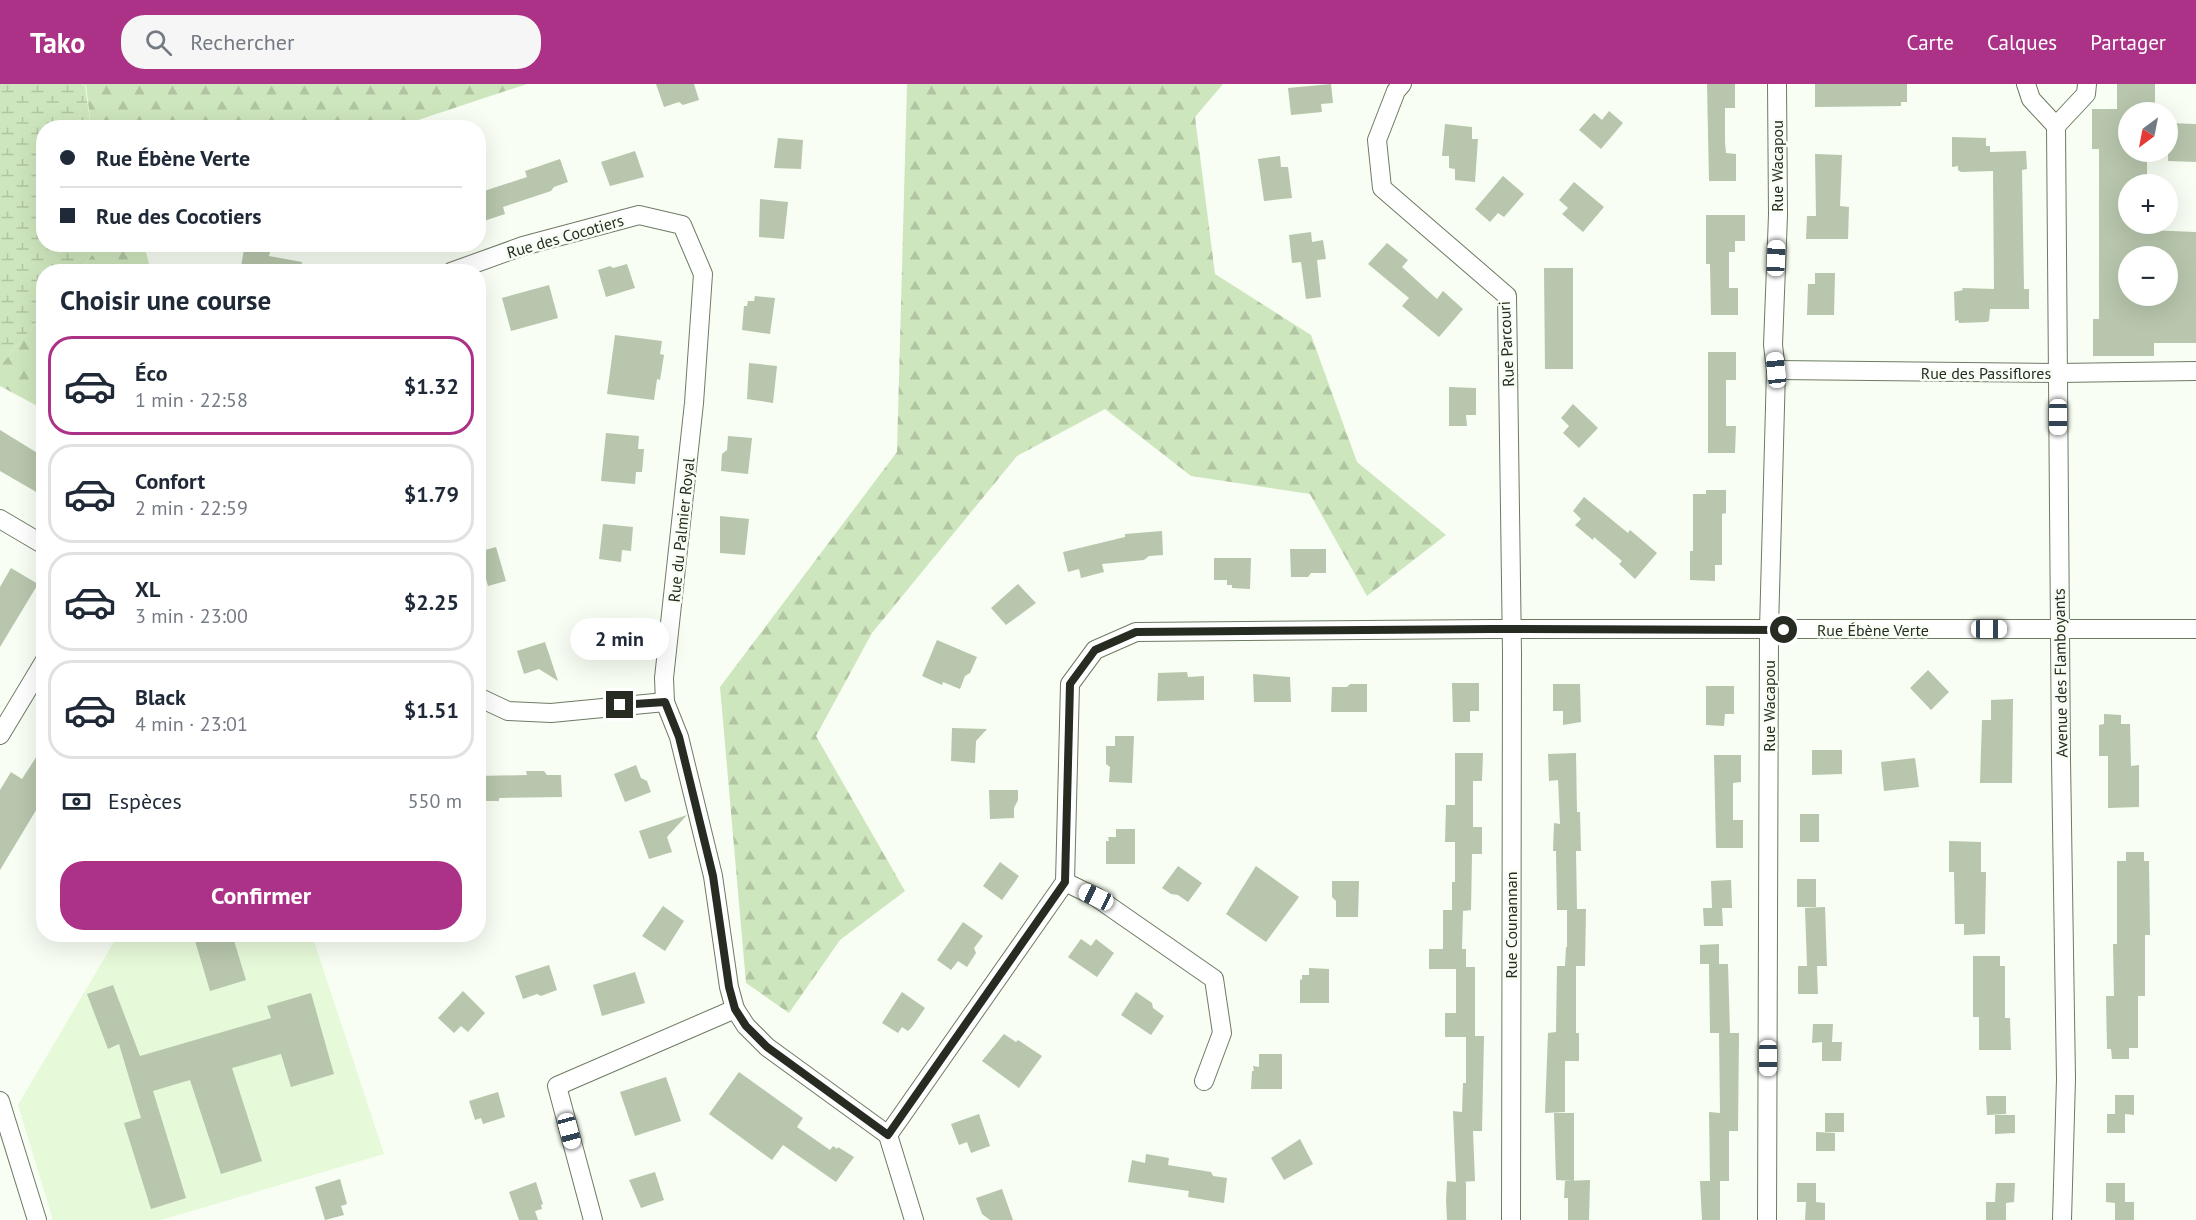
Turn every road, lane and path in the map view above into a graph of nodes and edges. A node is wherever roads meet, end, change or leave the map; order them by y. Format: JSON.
{"nodes":[{"id":1,"x":1402,"y":84,"type":"edge"},
{"id":2,"x":1777,"y":84,"type":"edge"},
{"id":3,"x":2026,"y":84,"type":"edge"},
{"id":4,"x":2086,"y":84,"type":"edge"},
{"id":5,"x":2056,"y":126,"type":"junction"},
{"id":6,"x":682,"y":225,"type":"joint"},
{"id":7,"x":473,"y":264,"type":"edge"},
{"id":8,"x":1776,"y":370,"type":"junction"},
{"id":9,"x":2196,"y":371,"type":"edge"},
{"id":10,"x":2058,"y":373,"type":"junction"},
{"id":11,"x":0,"y":519,"type":"edge"},
{"id":12,"x":36,"y":541,"type":"edge"},
{"id":13,"x":1511,"y":629,"type":"junction"},
{"id":14,"x":1769,"y":629,"type":"junction"},
{"id":15,"x":2060,"y":629,"type":"junction"},
{"id":16,"x":2196,"y":629,"type":"edge"},
{"id":17,"x":36,"y":675,"type":"edge"},
{"id":18,"x":486,"y":701,"type":"edge"},
{"id":19,"x":665,"y":702,"type":"junction"},
{"id":20,"x":0,"y":735,"type":"edge"},
{"id":21,"x":1065,"y":882,"type":"junction"},
{"id":22,"x":735,"y":1009,"type":"junction"},
{"id":23,"x":1204,"y":1081,"type":"dead end"},
{"id":24,"x":0,"y":1101,"type":"edge"},
{"id":25,"x":888,"y":1135,"type":"junction"},
{"id":26,"x":37,"y":1220,"type":"edge"},
{"id":27,"x":593,"y":1220,"type":"edge"},
{"id":28,"x":914,"y":1220,"type":"edge"},
{"id":29,"x":1511,"y":1220,"type":"edge"},
{"id":30,"x":1767,"y":1220,"type":"edge"},
{"id":31,"x":2062,"y":1220,"type":"edge"}],
"edges":[{"from":1,"to":13,"type":"street","name":"Rue Parcouri"},
{"from":2,"to":8,"type":"street","name":"Rue Wacapou"},
{"from":3,"to":5,"type":"street"},
{"from":4,"to":5,"type":"street"},
{"from":5,"to":10,"type":"street","name":"Avenue des Flamboyants"},
{"from":6,"to":7,"type":"street","name":"Rue des Cocotiers"},
{"from":6,"to":19,"type":"street","name":"Rue du Palmier Royal"},
{"from":8,"to":10,"type":"street","name":"Rue des Passiflores"},
{"from":8,"to":14,"type":"street","name":"Rue Wacapou"},
{"from":9,"to":10,"type":"street","name":"Rue des Passiflores"},
{"from":10,"to":15,"type":"street","name":"Avenue des Flamboyants"},
{"from":11,"to":12,"type":"street"},
{"from":13,"to":14,"type":"street","name":"Rue Ébène Verte"},
{"from":13,"to":21,"type":"street","name":"Rue Ébène Verte"},
{"from":13,"to":29,"type":"street","name":"Rue Counannan"},
{"from":14,"to":15,"type":"street","name":"Rue Ébène Verte"},
{"from":14,"to":30,"type":"street","name":"Rue Wacapou"},
{"from":15,"to":16,"type":"street","name":"Rue Ébène Verte"},
{"from":15,"to":31,"type":"street","name":"Avenue des Flamboyants"},
{"from":17,"to":20,"type":"street"},
{"from":18,"to":19,"type":"street"},
{"from":19,"to":22,"type":"street","name":"Rue du Palmier Royal"},
{"from":21,"to":23,"type":"street"},
{"from":21,"to":25,"type":"street"},
{"from":22,"to":25,"type":"street","name":"Rue du Palmier Royal"},
{"from":22,"to":27,"type":"street"},
{"from":24,"to":26,"type":"street"},
{"from":25,"to":28,"type":"street"}]}
